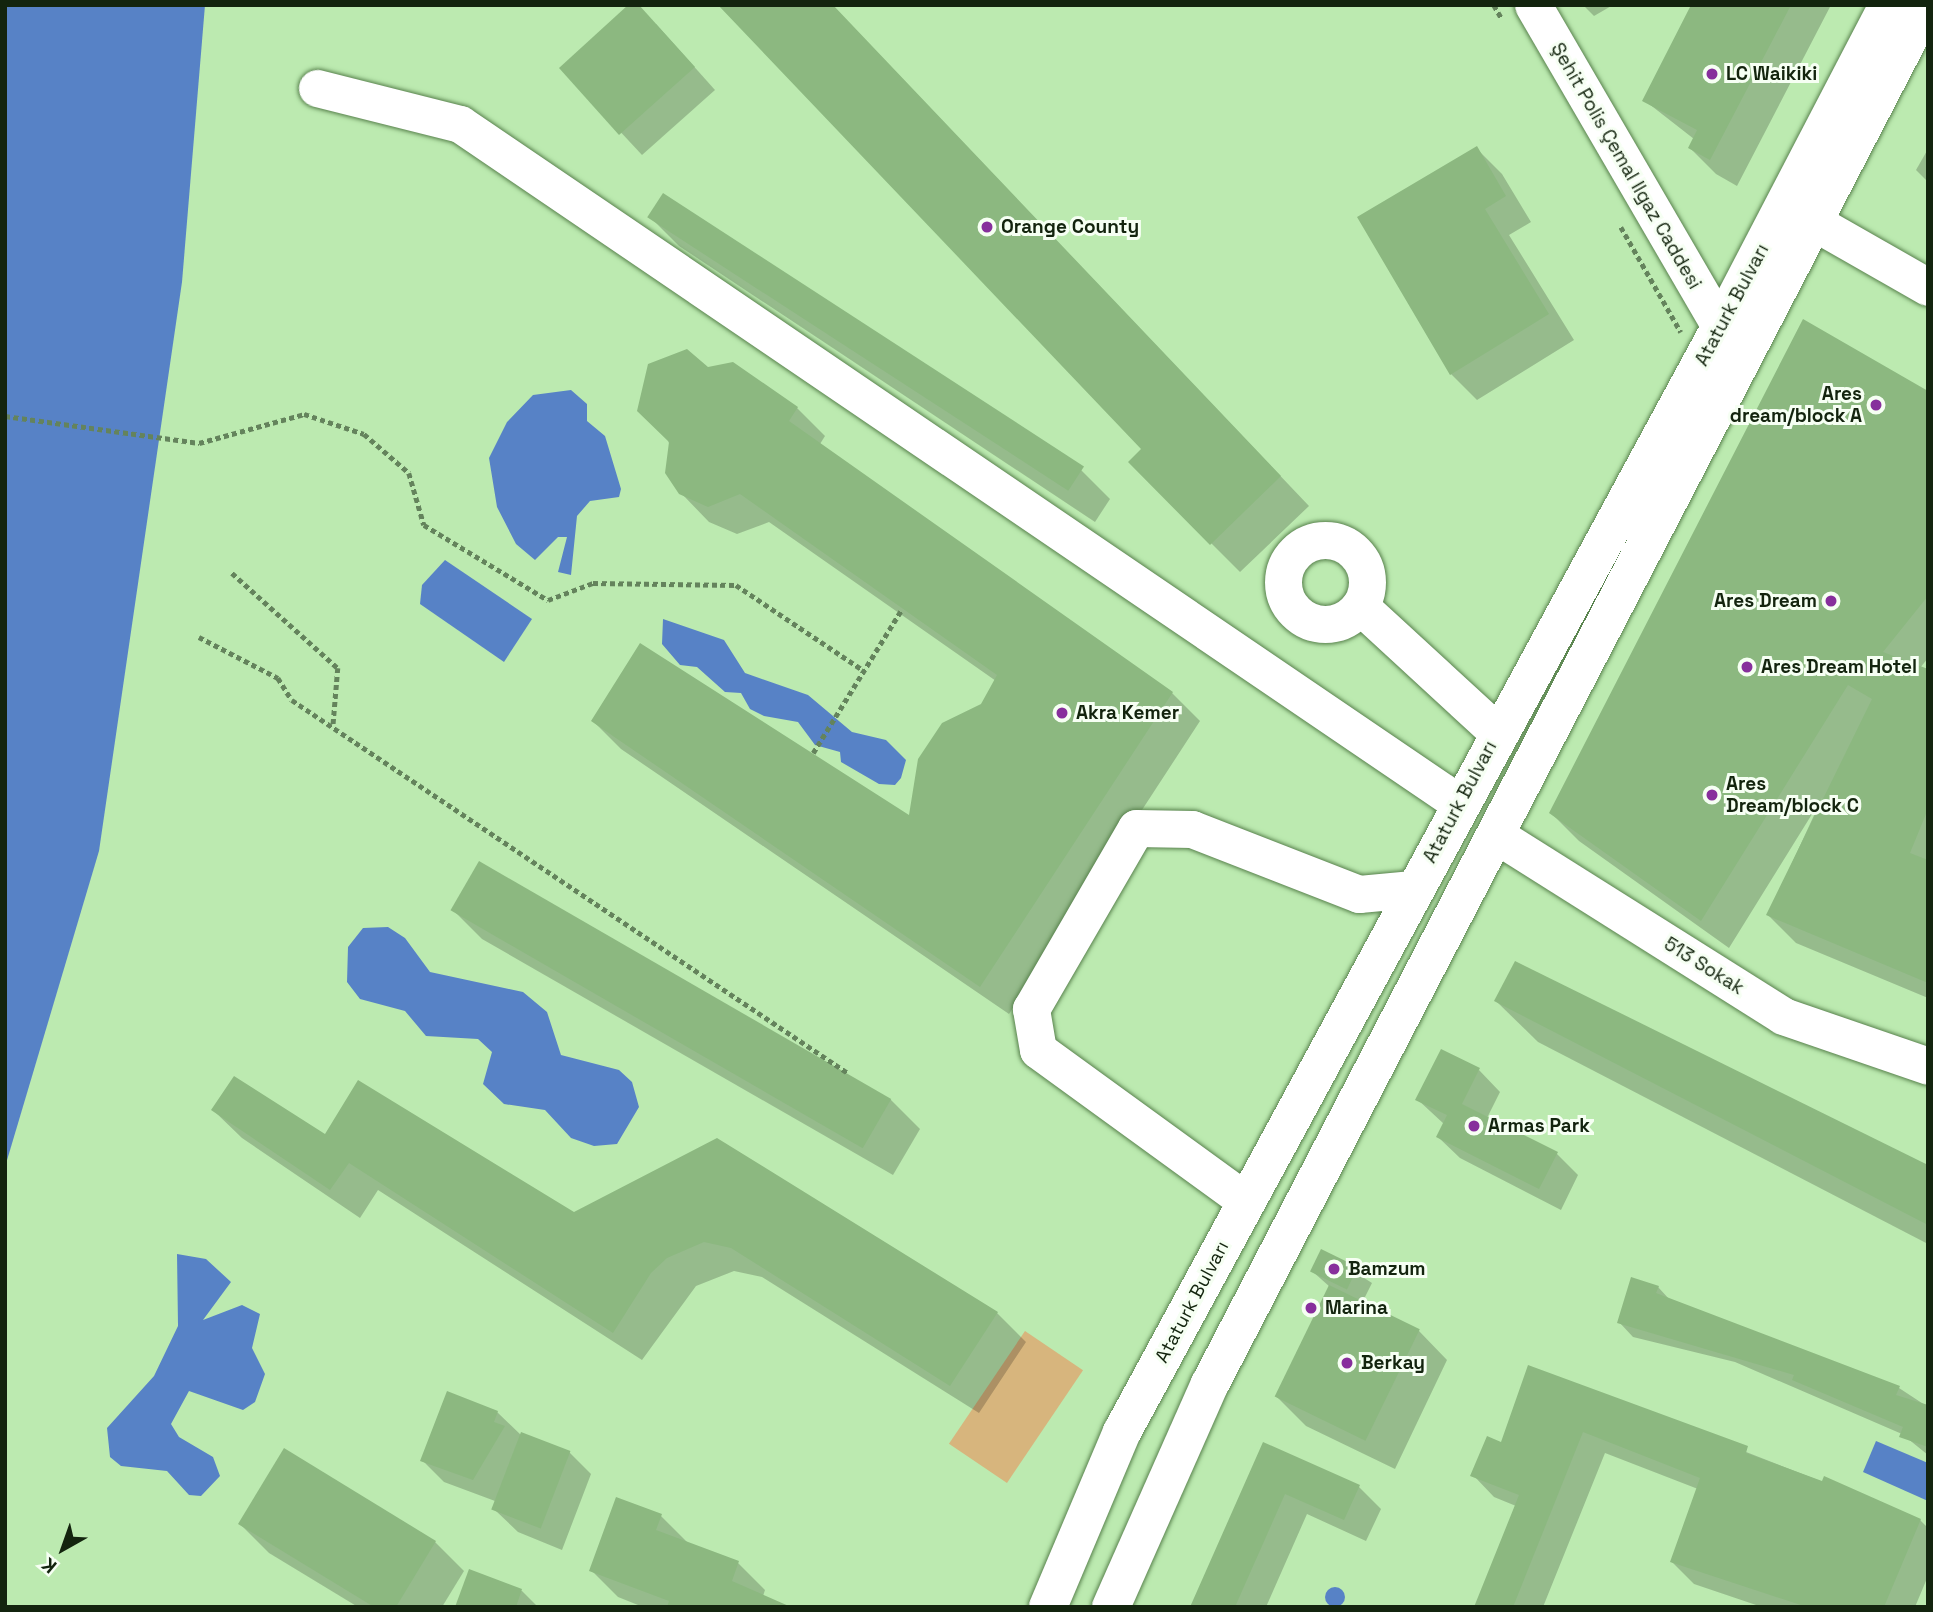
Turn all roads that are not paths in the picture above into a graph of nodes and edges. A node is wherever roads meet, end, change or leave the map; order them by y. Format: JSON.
{"nodes":[{"id":1,"x":1533,"y":5,"type":"edge"},
{"id":2,"x":1888,"y":5,"type":"edge"},
{"id":3,"x":1926,"y":5,"type":"edge"},
{"id":4,"x":317,"y":88,"type":"dead end"},
{"id":5,"x":1814,"y":222,"type":"junction"},
{"id":6,"x":1928,"y":287,"type":"edge"},
{"id":7,"x":1720,"y":328,"type":"junction"},
{"id":8,"x":1741,"y":362,"type":"junction"},
{"id":9,"x":1360,"y":606,"type":"dead end"},
{"id":10,"x":1497,"y":732,"type":"junction"},
{"id":11,"x":1459,"y":803,"type":"junction"},
{"id":12,"x":1496,"y":835,"type":"junction"},
{"id":13,"x":1413,"y":889,"type":"junction"},
{"id":14,"x":1928,"y":1066,"type":"edge"},
{"id":15,"x":1246,"y":1201,"type":"junction"},
{"id":16,"x":1048,"y":1607,"type":"edge"},
{"id":17,"x":1111,"y":1607,"type":"edge"}],
"edges":[{"from":1,"to":7,"type":"street","name":"Şehit Polis Çemal Ilgaz Caddesi"},
{"from":2,"to":7,"type":"main road","name":"Ataturk Bulvarı"},
{"from":3,"to":5,"type":"main road","name":"Ataturk Bulvarı"},
{"from":4,"to":11,"type":"street"},
{"from":5,"to":6,"type":"street"},
{"from":5,"to":8,"type":"main road","name":"Ataturk Bulvarı"},
{"from":7,"to":8,"type":"street","name":"Şehit Polis Çemal Ilgaz Caddesi"},
{"from":7,"to":10,"type":"main road","name":"Ataturk Bulvarı"},
{"from":8,"to":12,"type":"main road","name":"Ataturk Bulvarı"},
{"from":9,"to":10,"type":"street"},
{"from":10,"to":11,"type":"main road","name":"Ataturk Bulvarı"},
{"from":11,"to":13,"type":"main road","name":"Ataturk Bulvarı"},
{"from":12,"to":14,"type":"street","name":"513 Sokak"},
{"from":12,"to":17,"type":"main road","name":"Ataturk Bulvarı"},
{"from":13,"to":15,"type":"main road","name":"Ataturk Bulvarı"},
{"from":13,"to":15,"type":"street"},
{"from":15,"to":16,"type":"main road","name":"Ataturk Bulvarı"}]}
